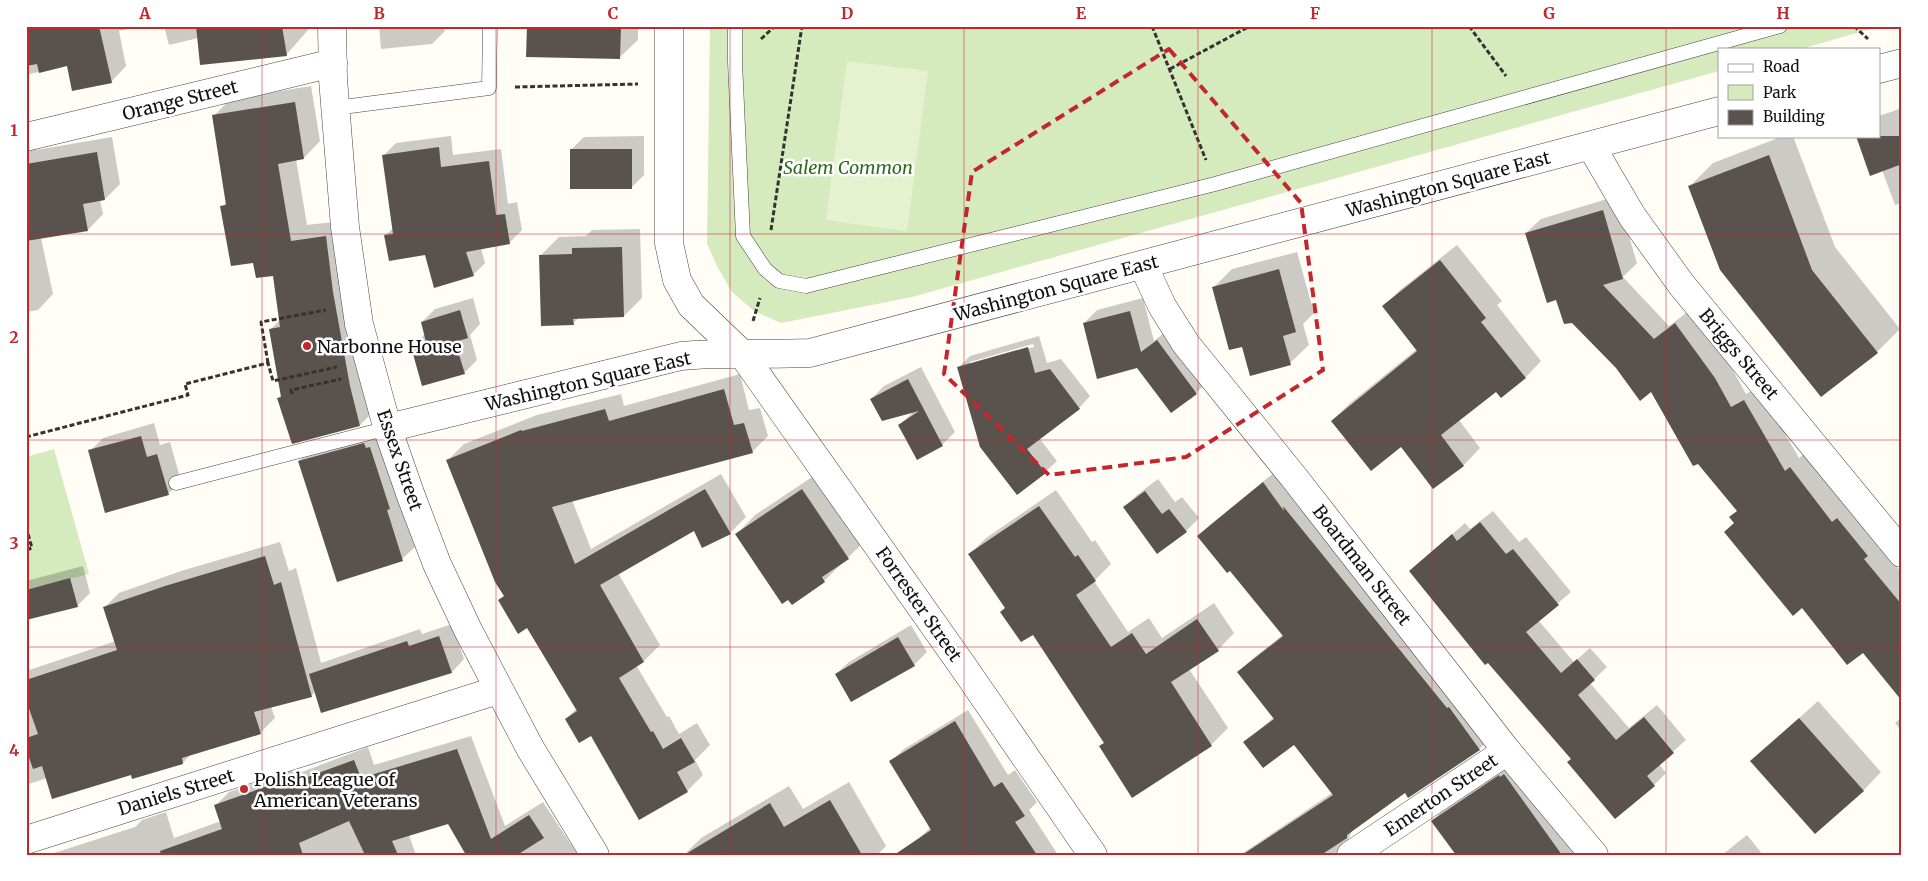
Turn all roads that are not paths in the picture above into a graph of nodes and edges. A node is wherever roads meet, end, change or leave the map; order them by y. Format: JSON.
{"nodes":[{"id":1,"x":332,"y":26,"type":"edge"},
{"id":2,"x":490,"y":26,"type":"edge"},
{"id":3,"x":669,"y":26,"type":"edge"},
{"id":4,"x":736,"y":26,"type":"edge"},
{"id":5,"x":1780,"y":26,"type":"edge"},
{"id":6,"x":333,"y":63,"type":"junction"},
{"id":7,"x":1902,"y":63,"type":"edge"},
{"id":8,"x":1880,"y":69,"type":"edge"},
{"id":9,"x":335,"y":108,"type":"junction"},
{"id":10,"x":1718,"y":112,"type":"edge"},
{"id":11,"x":26,"y":137,"type":"edge"},
{"id":12,"x":1591,"y":146,"type":"junction"},
{"id":13,"x":1143,"y":266,"type":"junction"},
{"id":14,"x":743,"y":355,"type":"junction"},
{"id":15,"x":388,"y":428,"type":"junction"},
{"id":16,"x":176,"y":483,"type":"dead end"},
{"id":17,"x":1902,"y":553,"type":"edge"},
{"id":18,"x":498,"y":690,"type":"junction"},
{"id":19,"x":1507,"y":751,"type":"junction"},
{"id":20,"x":26,"y":840,"type":"edge"},
{"id":21,"x":1380,"y":847,"type":"edge"},
{"id":22,"x":595,"y":855,"type":"edge"},
{"id":23,"x":1093,"y":855,"type":"edge"},
{"id":24,"x":1351,"y":855,"type":"edge"},
{"id":25,"x":1594,"y":855,"type":"edge"}],
"edges":[{"from":1,"to":6,"type":"street","name":"Essex Street"},
{"from":2,"to":9,"type":"lane"},
{"from":3,"to":14,"type":"street","name":"Forrester Street"},
{"from":4,"to":5,"type":"lane"},
{"from":6,"to":9,"type":"street","name":"Essex Street"},
{"from":6,"to":11,"type":"street","name":"Orange Street"},
{"from":7,"to":8,"type":"street"},
{"from":9,"to":15,"type":"street","name":"Essex Street"},
{"from":10,"to":12,"type":"street","name":"Washington Square East"},
{"from":12,"to":13,"type":"street","name":"Washington Square East"},
{"from":12,"to":17,"type":"street","name":"Briggs Street"},
{"from":13,"to":14,"type":"street","name":"Washington Square East"},
{"from":13,"to":19,"type":"street","name":"Boardman Street"},
{"from":14,"to":15,"type":"street","name":"Washington Square East"},
{"from":14,"to":23,"type":"street","name":"Forrester Street"},
{"from":15,"to":16,"type":"lane"},
{"from":15,"to":18,"type":"street","name":"Essex Street"},
{"from":18,"to":20,"type":"street","name":"Daniels Street"},
{"from":18,"to":22,"type":"street","name":"Essex Street"},
{"from":19,"to":21,"type":"street","name":"Emerton Street"},
{"from":19,"to":25,"type":"street","name":"Boardman Street"},
{"from":21,"to":24,"type":"street","name":"Emerton Street"}]}
